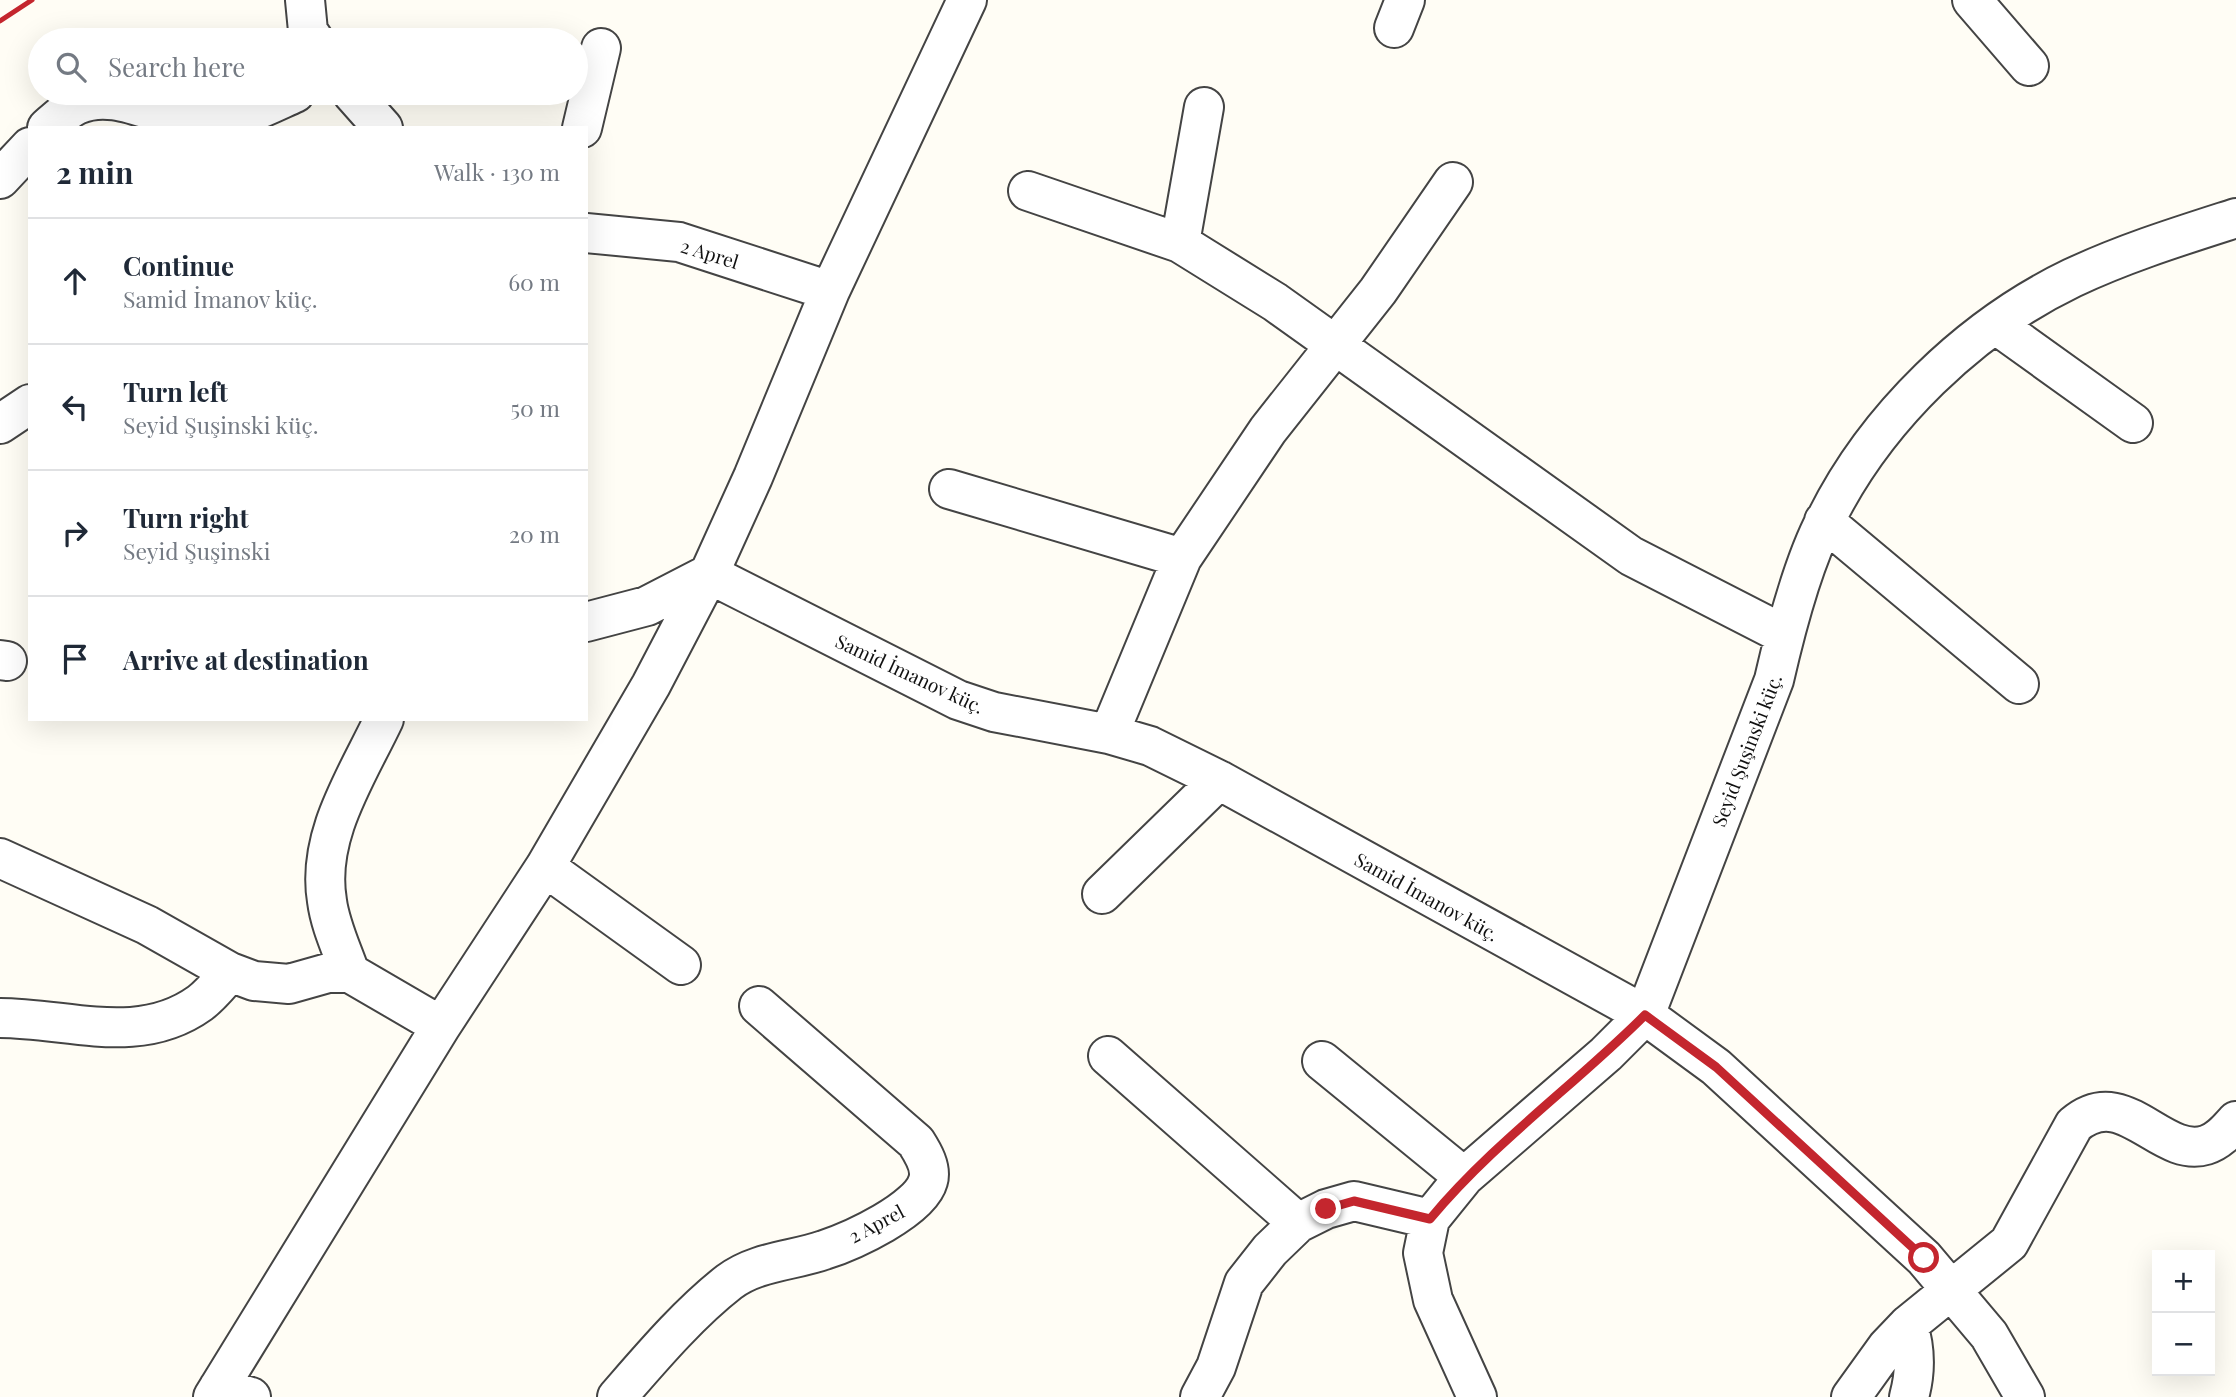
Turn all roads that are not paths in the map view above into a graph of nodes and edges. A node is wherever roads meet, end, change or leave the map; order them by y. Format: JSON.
{"nodes":[{"id":1,"x":305,"y":0,"type":"edge"},
{"id":2,"x":967,"y":0,"type":"edge"},
{"id":3,"x":1972,"y":0,"type":"edge"},
{"id":4,"x":308,"y":28,"type":"edge"},
{"id":5,"x":601,"y":48,"type":"dead end"},
{"id":6,"x":2029,"y":66,"type":"dead end"},
{"id":7,"x":588,"y":103,"type":"edge"},
{"id":8,"x":76,"y":105,"type":"edge"},
{"id":9,"x":125,"y":105,"type":"edge"},
{"id":10,"x":267,"y":105,"type":"edge"},
{"id":11,"x":363,"y":105,"type":"edge"},
{"id":12,"x":587,"y":105,"type":"edge"},
{"id":13,"x":1205,"y":107,"type":"dead end"},
{"id":14,"x":50,"y":126,"type":"edge"},
{"id":15,"x":381,"y":126,"type":"edge"},
{"id":16,"x":582,"y":126,"type":"edge"},
{"id":17,"x":28,"y":148,"type":"edge"},
{"id":18,"x":0,"y":180,"type":"edge"},
{"id":19,"x":1452,"y":182,"type":"dead end"},
{"id":20,"x":1028,"y":191,"type":"dead end"},
{"id":21,"x":2236,"y":218,"type":"edge"},
{"id":22,"x":588,"y":233,"type":"edge"},
{"id":23,"x":1180,"y":243,"type":"junction"},
{"id":24,"x":830,"y":291,"type":"junction"},
{"id":25,"x":1995,"y":324,"type":"junction"},
{"id":26,"x":1334,"y":344,"type":"junction"},
{"id":27,"x":28,"y":405,"type":"edge"},
{"id":28,"x":2133,"y":423,"type":"dead end"},
{"id":29,"x":0,"y":424,"type":"edge"},
{"id":30,"x":949,"y":489,"type":"dead end"},
{"id":31,"x":1824,"y":521,"type":"junction"},
{"id":32,"x":1182,"y":558,"type":"junction"},
{"id":33,"x":709,"y":574,"type":"junction"},
{"id":34,"x":588,"y":621,"type":"edge"},
{"id":35,"x":1785,"y":635,"type":"junction"},
{"id":36,"x":2019,"y":684,"type":"dead end"},
{"id":37,"x":383,"y":721,"type":"edge"},
{"id":38,"x":1110,"y":734,"type":"junction"},
{"id":39,"x":1219,"y":780,"type":"junction"},
{"id":40,"x":0,"y":858,"type":"edge"},
{"id":41,"x":545,"y":867,"type":"junction"},
{"id":42,"x":1101,"y":894,"type":"dead end"},
{"id":43,"x":681,"y":965,"type":"dead end"},
{"id":44,"x":230,"y":972,"type":"junction"},
{"id":45,"x":350,"y":973,"type":"junction"},
{"id":46,"x":759,"y":1006,"type":"dead end"},
{"id":47,"x":1645,"y":1015,"type":"junction"},
{"id":48,"x":0,"y":1018,"type":"edge"},
{"id":49,"x":441,"y":1026,"type":"junction"},
{"id":50,"x":1108,"y":1056,"type":"dead end"},
{"id":51,"x":1322,"y":1061,"type":"dead end"},
{"id":52,"x":2236,"y":1121,"type":"edge"},
{"id":53,"x":1464,"y":1177,"type":"junction"},
{"id":54,"x":1430,"y":1219,"type":"junction"},
{"id":55,"x":1298,"y":1223,"type":"junction"},
{"id":56,"x":1951,"y":1289,"type":"junction"},
{"id":57,"x":1908,"y":1325,"type":"junction"},
{"id":58,"x":633,"y":1392,"type":"edge"},
{"id":59,"x":228,"y":1394,"type":"edge"},
{"id":60,"x":1200,"y":1397,"type":"edge"},
{"id":61,"x":1477,"y":1397,"type":"edge"},
{"id":62,"x":1851,"y":1397,"type":"edge"},
{"id":63,"x":1909,"y":1397,"type":"edge"},
{"id":64,"x":2025,"y":1397,"type":"edge"}],
"edges":[{"from":1,"to":4,"type":"street"},
{"from":2,"to":24,"type":"street"},
{"from":3,"to":6,"type":"street"},
{"from":5,"to":7,"type":"street"},
{"from":8,"to":14,"type":"street"},
{"from":9,"to":10,"type":"street"},
{"from":11,"to":15,"type":"street"},
{"from":12,"to":16,"type":"street"},
{"from":13,"to":23,"type":"street"},
{"from":17,"to":18,"type":"street"},
{"from":19,"to":26,"type":"street"},
{"from":20,"to":23,"type":"street"},
{"from":21,"to":25,"type":"street","name":"Seyid Şuşinski küç."},
{"from":22,"to":24,"type":"street","name":"2 Aprel"},
{"from":23,"to":26,"type":"street"},
{"from":24,"to":33,"type":"street"},
{"from":25,"to":28,"type":"street"},
{"from":25,"to":31,"type":"street","name":"Seyid Şuşinski küç."},
{"from":26,"to":32,"type":"street"},
{"from":26,"to":35,"type":"street"},
{"from":27,"to":29,"type":"street"},
{"from":30,"to":32,"type":"street"},
{"from":31,"to":35,"type":"street","name":"Seyid Şuşinski küç."},
{"from":31,"to":36,"type":"street"},
{"from":32,"to":38,"type":"street"},
{"from":33,"to":34,"type":"street"},
{"from":33,"to":38,"type":"street","name":"Samid İmanov küç."},
{"from":33,"to":41,"type":"street"},
{"from":35,"to":47,"type":"street","name":"Seyid Şuşinski küç."},
{"from":37,"to":45,"type":"street"},
{"from":38,"to":39,"type":"street","name":"Samid İmanov küç."},
{"from":39,"to":42,"type":"street"},
{"from":39,"to":47,"type":"street","name":"Samid İmanov küç."},
{"from":40,"to":44,"type":"street"},
{"from":41,"to":43,"type":"street"},
{"from":41,"to":49,"type":"street"},
{"from":44,"to":45,"type":"street"},
{"from":44,"to":48,"type":"street"},
{"from":45,"to":49,"type":"street"},
{"from":46,"to":58,"type":"street","name":"2 Aprel"},
{"from":47,"to":53,"type":"street","name":"Seyid Şuşinski küç."},
{"from":47,"to":56,"type":"street","name":"Samid İmanov küç."},
{"from":49,"to":59,"type":"street"},
{"from":50,"to":55,"type":"street"},
{"from":51,"to":53,"type":"street"},
{"from":52,"to":56,"type":"street"},
{"from":53,"to":54,"type":"street","name":"Seyid Şuşinski küç."},
{"from":54,"to":55,"type":"street"},
{"from":54,"to":61,"type":"street","name":"Seyid Şuşinski küç."},
{"from":55,"to":60,"type":"street"},
{"from":56,"to":57,"type":"street"},
{"from":56,"to":64,"type":"street","name":"Samid İmanov küç."},
{"from":57,"to":62,"type":"street"},
{"from":57,"to":63,"type":"street"}]}
